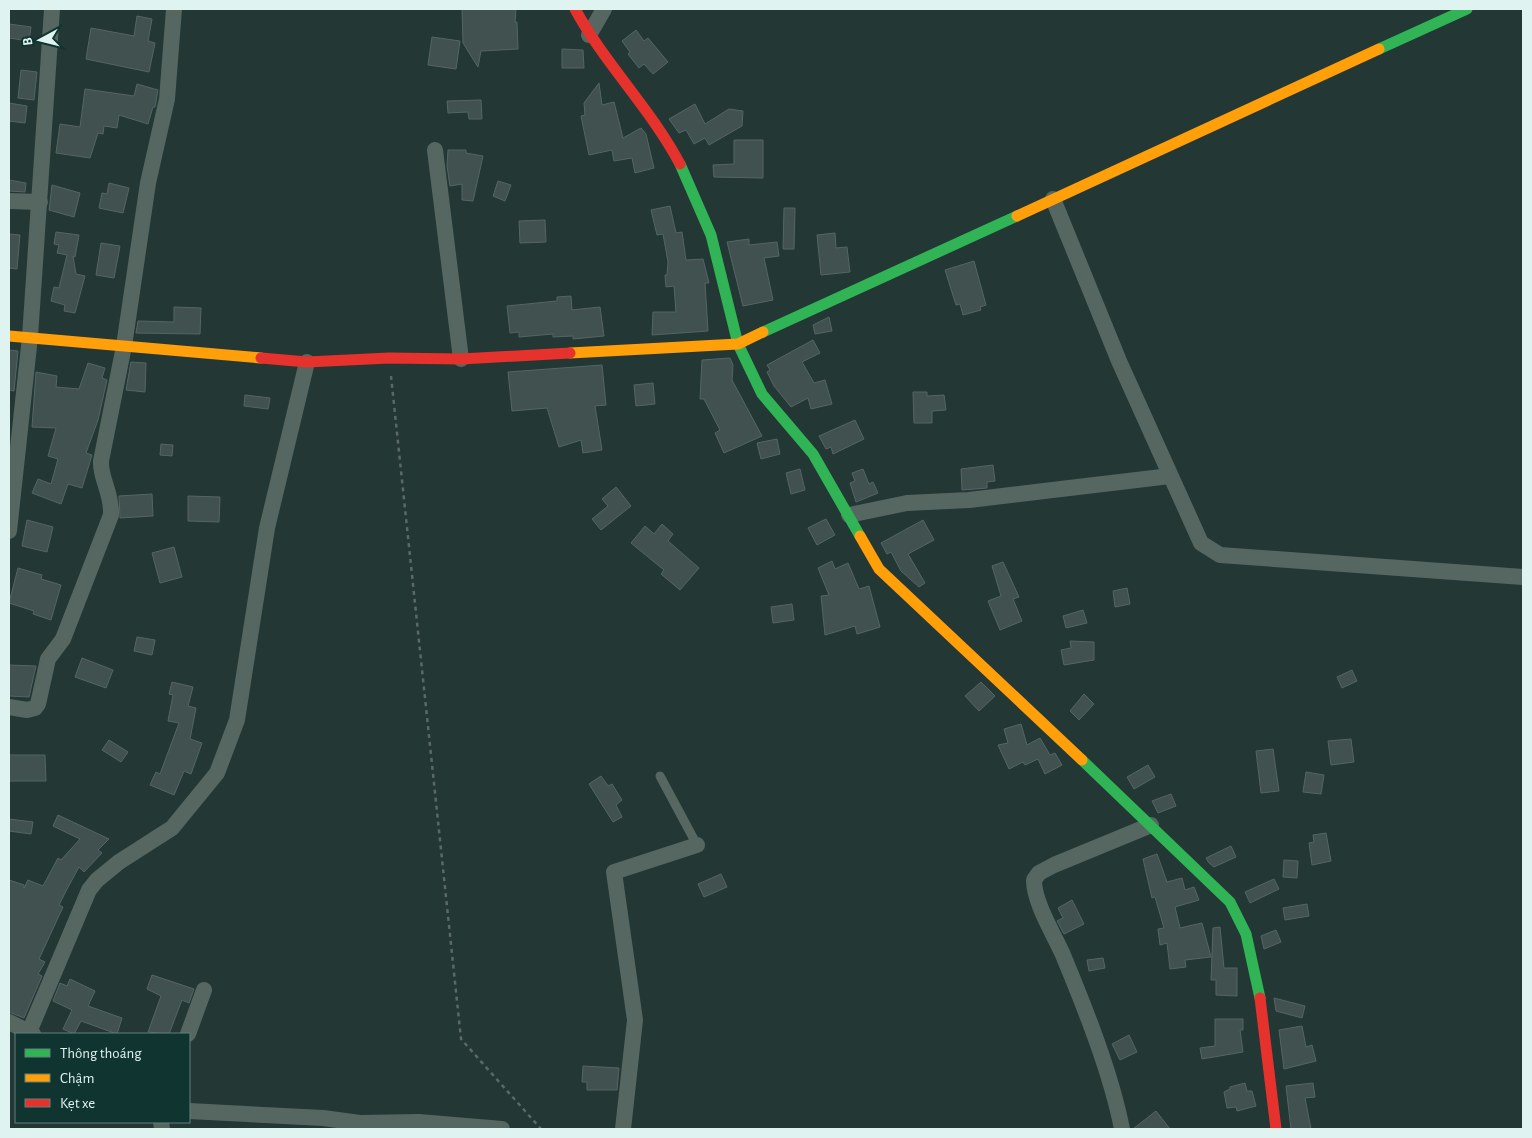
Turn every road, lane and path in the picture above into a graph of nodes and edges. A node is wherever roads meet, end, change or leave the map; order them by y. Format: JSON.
{"nodes":[{"id":1,"x":52,"y":9,"type":"edge"},
{"id":2,"x":174,"y":9,"type":"edge"},
{"id":3,"x":575,"y":9,"type":"edge"},
{"id":4,"x":604,"y":9,"type":"edge"},
{"id":5,"x":1467,"y":9,"type":"edge"},
{"id":6,"x":589,"y":35,"type":"junction"},
{"id":7,"x":435,"y":150,"type":"dead end"},
{"id":8,"x":1053,"y":199,"type":"junction"},
{"id":9,"x":9,"y":201,"type":"edge"},
{"id":10,"x":40,"y":202,"type":"junction"},
{"id":11,"x":9,"y":336,"type":"edge"},
{"id":12,"x":30,"y":337,"type":"junction"},
{"id":13,"x":738,"y":344,"type":"junction"},
{"id":14,"x":124,"y":346,"type":"junction"},
{"id":15,"x":389,"y":358,"type":"junction"},
{"id":16,"x":461,"y":359,"type":"junction"},
{"id":17,"x":307,"y":362,"type":"junction"},
{"id":18,"x":1170,"y":476,"type":"junction"},
{"id":19,"x":848,"y":515,"type":"junction"},
{"id":20,"x":9,"y":531,"type":"edge"},
{"id":21,"x":1523,"y":577,"type":"edge"},
{"id":22,"x":9,"y":707,"type":"edge"},
{"id":23,"x":660,"y":776,"type":"dead end"},
{"id":24,"x":1151,"y":826,"type":"junction"},
{"id":25,"x":697,"y":845,"type":"joint"},
{"id":26,"x":204,"y":990,"type":"dead end"},
{"id":27,"x":9,"y":1022,"type":"edge"},
{"id":28,"x":31,"y":1033,"type":"edge"},
{"id":29,"x":188,"y":1033,"type":"edge"},
{"id":30,"x":190,"y":1111,"type":"edge"},
{"id":31,"x":502,"y":1129,"type":"edge"},
{"id":32,"x":541,"y":1129,"type":"edge"},
{"id":33,"x":622,"y":1129,"type":"edge"},
{"id":34,"x":1122,"y":1129,"type":"edge"},
{"id":35,"x":1276,"y":1129,"type":"edge"}],
"edges":[{"from":1,"to":10,"type":"street"},
{"from":2,"to":14,"type":"street"},
{"from":3,"to":6,"type":"street"},
{"from":4,"to":6,"type":"street"},
{"from":5,"to":8,"type":"street"},
{"from":6,"to":13,"type":"street"},
{"from":7,"to":16,"type":"street"},
{"from":8,"to":13,"type":"street"},
{"from":8,"to":18,"type":"street"},
{"from":9,"to":10,"type":"street"},
{"from":10,"to":12,"type":"street"},
{"from":11,"to":12,"type":"street"},
{"from":12,"to":14,"type":"street"},
{"from":12,"to":20,"type":"street"},
{"from":13,"to":16,"type":"street"},
{"from":13,"to":19,"type":"street"},
{"from":14,"to":17,"type":"street"},
{"from":14,"to":22,"type":"street"},
{"from":15,"to":16,"type":"street"},
{"from":15,"to":17,"type":"street"},
{"from":15,"to":32,"type":"path"},
{"from":17,"to":28,"type":"street"},
{"from":18,"to":19,"type":"street"},
{"from":18,"to":21,"type":"street"},
{"from":19,"to":24,"type":"street"},
{"from":23,"to":25,"type":"lane"},
{"from":24,"to":34,"type":"street"},
{"from":24,"to":35,"type":"street"},
{"from":25,"to":33,"type":"street"},
{"from":26,"to":29,"type":"street"},
{"from":27,"to":28,"type":"street"},
{"from":30,"to":31,"type":"street"}]}
